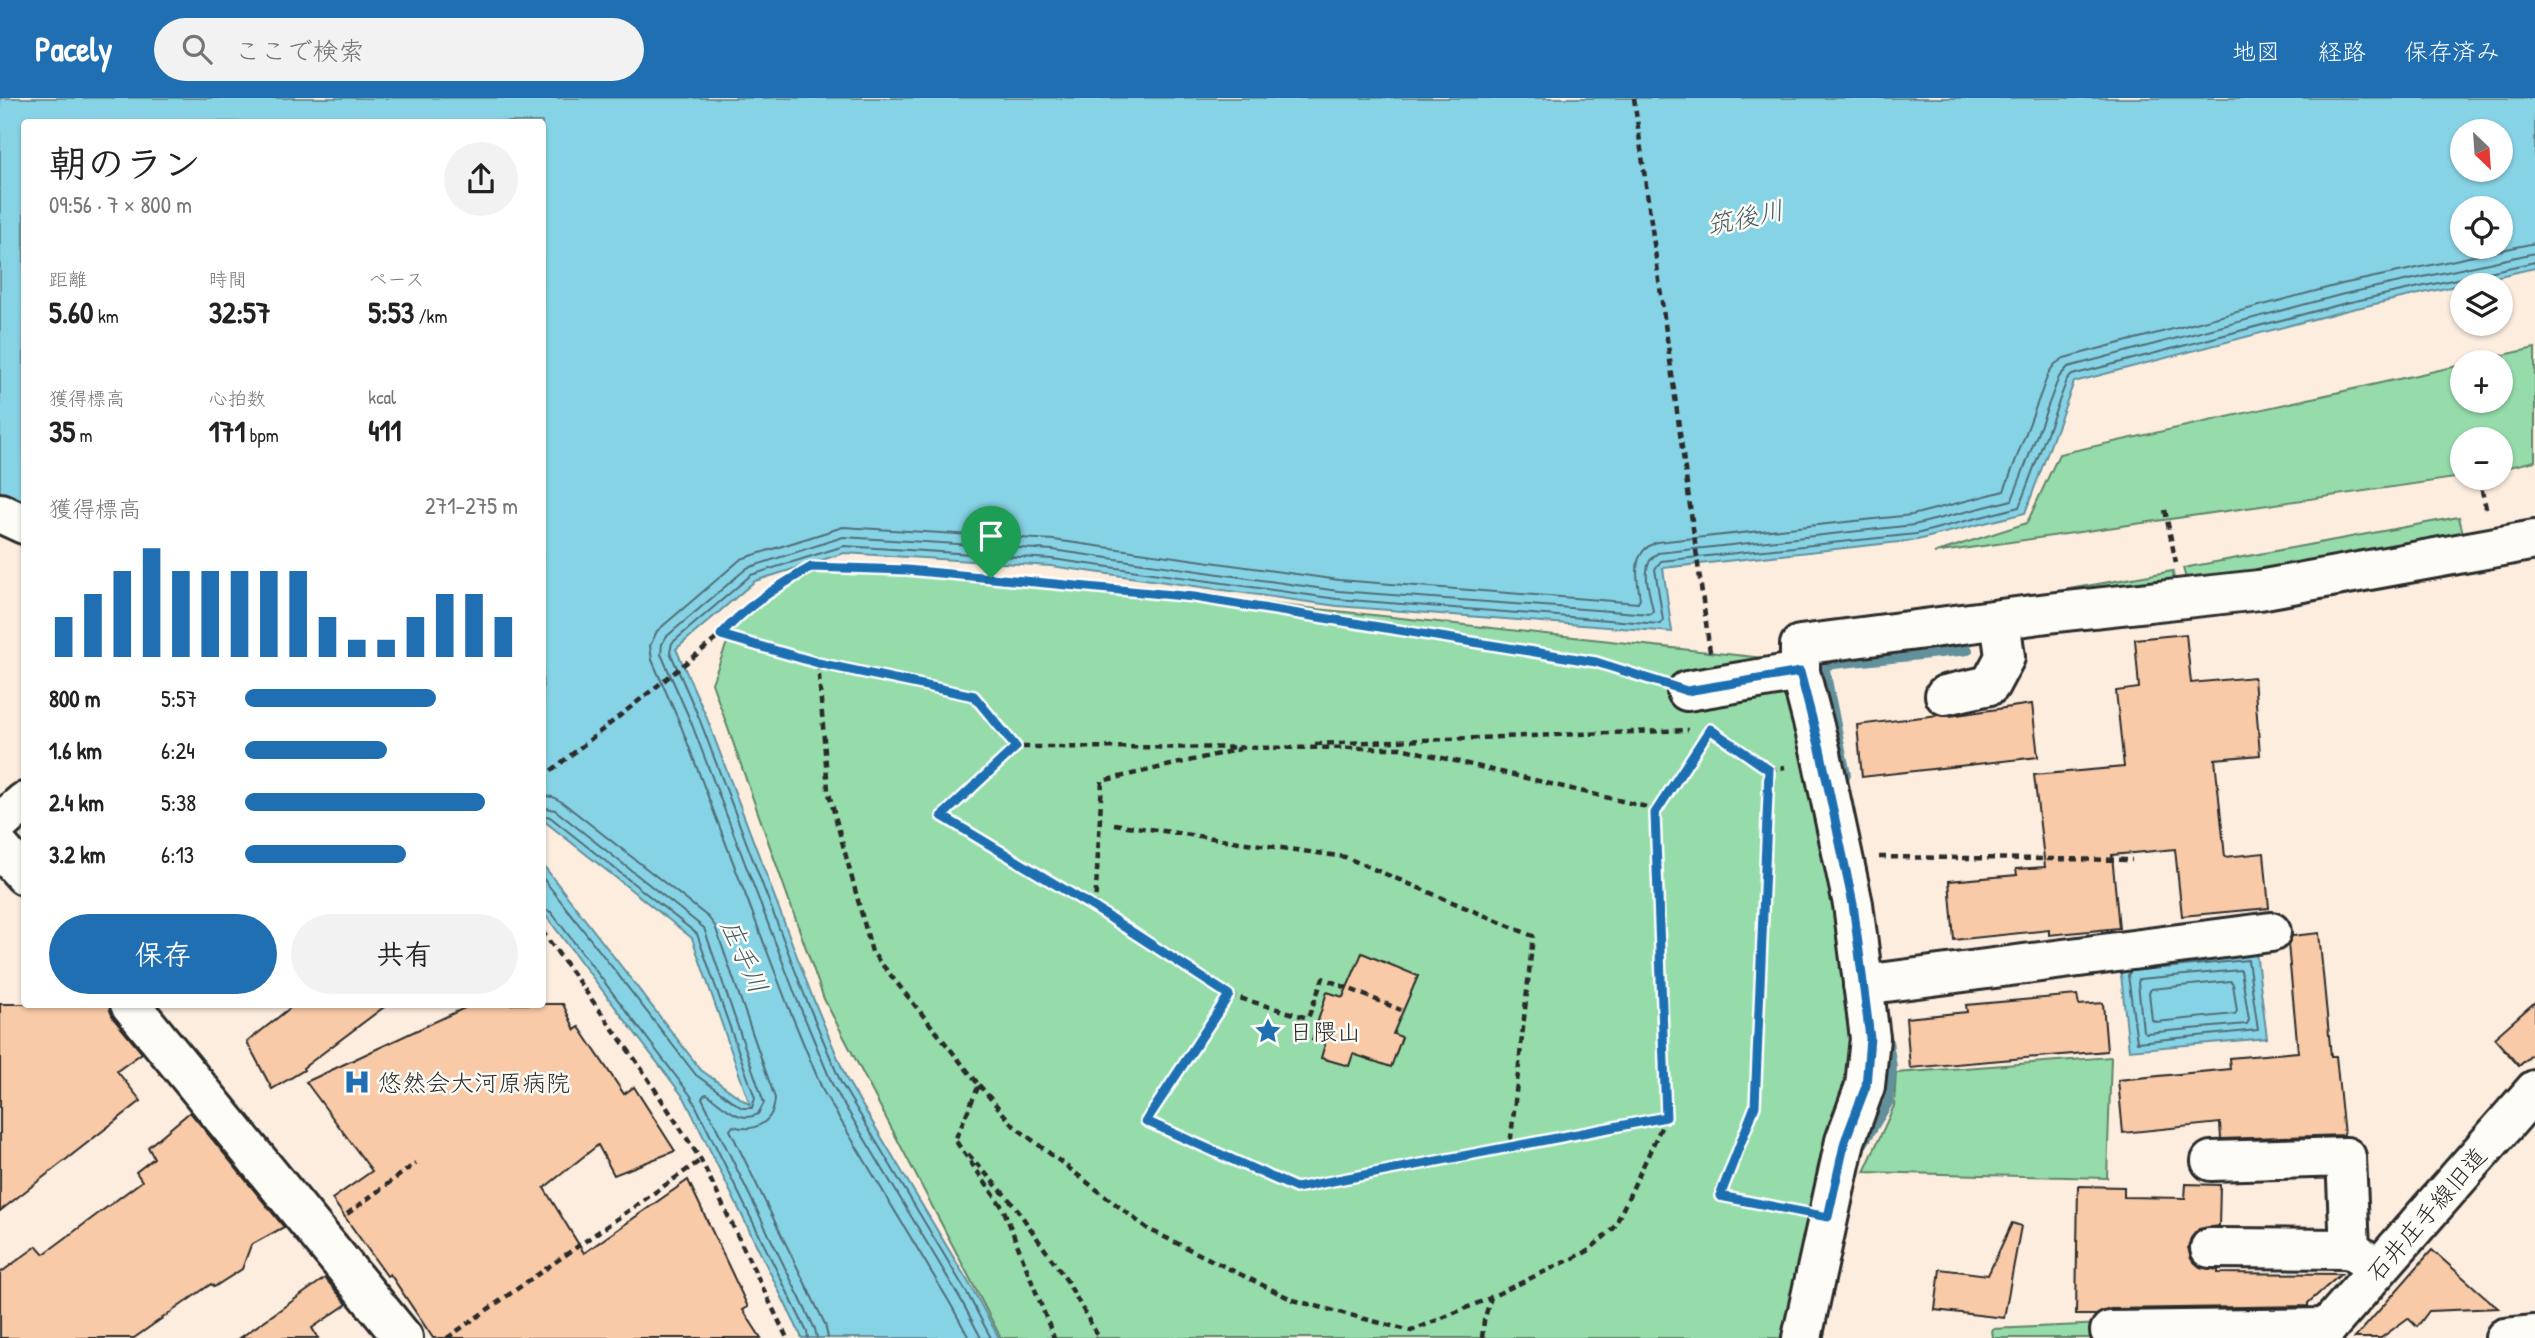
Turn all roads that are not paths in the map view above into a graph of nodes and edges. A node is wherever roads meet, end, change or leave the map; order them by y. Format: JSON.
{"nodes":[{"id":1,"x":0,"y":513,"type":"edge"},
{"id":2,"x":21,"y":523,"type":"edge"},
{"id":3,"x":2535,"y":540,"type":"edge"},
{"id":4,"x":2000,"y":619,"type":"junction"},
{"id":5,"x":1800,"y":672,"type":"junction"},
{"id":6,"x":1687,"y":691,"type":"road end"},
{"id":7,"x":1945,"y":695,"type":"dead end"},
{"id":8,"x":21,"y":805,"type":"edge"},
{"id":9,"x":0,"y":823,"type":"edge"},
{"id":10,"x":0,"y":848,"type":"edge"},
{"id":11,"x":21,"y":872,"type":"edge"},
{"id":12,"x":2271,"y":932,"type":"dead end"},
{"id":13,"x":1863,"y":985,"type":"junction"},
{"id":14,"x":133,"y":1008,"type":"edge"},
{"id":15,"x":2535,"y":1090,"type":"edge"},
{"id":16,"x":2210,"y":1161,"type":"dead end"},
{"id":17,"x":2210,"y":1248,"type":"dead end"},
{"id":18,"x":2364,"y":1259,"type":"junction"},
{"id":19,"x":2110,"y":1331,"type":"dead end"},
{"id":20,"x":2323,"y":1333,"type":"edge"},
{"id":21,"x":2535,"y":1335,"type":"edge"},
{"id":22,"x":402,"y":1338,"type":"edge"},
{"id":23,"x":1802,"y":1338,"type":"edge"},
{"id":24,"x":2505,"y":1338,"type":"edge"}],
"edges":[{"from":1,"to":2,"type":"street"},
{"from":3,"to":4,"type":"street"},
{"from":4,"to":5,"type":"street"},
{"from":4,"to":7,"type":"street"},
{"from":5,"to":6,"type":"street"},
{"from":5,"to":13,"type":"street"},
{"from":8,"to":9,"type":"street"},
{"from":10,"to":11,"type":"street"},
{"from":12,"to":13,"type":"street"},
{"from":13,"to":23,"type":"street"},
{"from":14,"to":22,"type":"street"},
{"from":15,"to":18,"type":"street","name":"石井庄手線旧道"},
{"from":16,"to":18,"type":"street"},
{"from":17,"to":18,"type":"street"},
{"from":18,"to":20,"type":"street","name":"石井庄手線旧道"},
{"from":19,"to":20,"type":"street"},
{"from":21,"to":24,"type":"street"}]}
